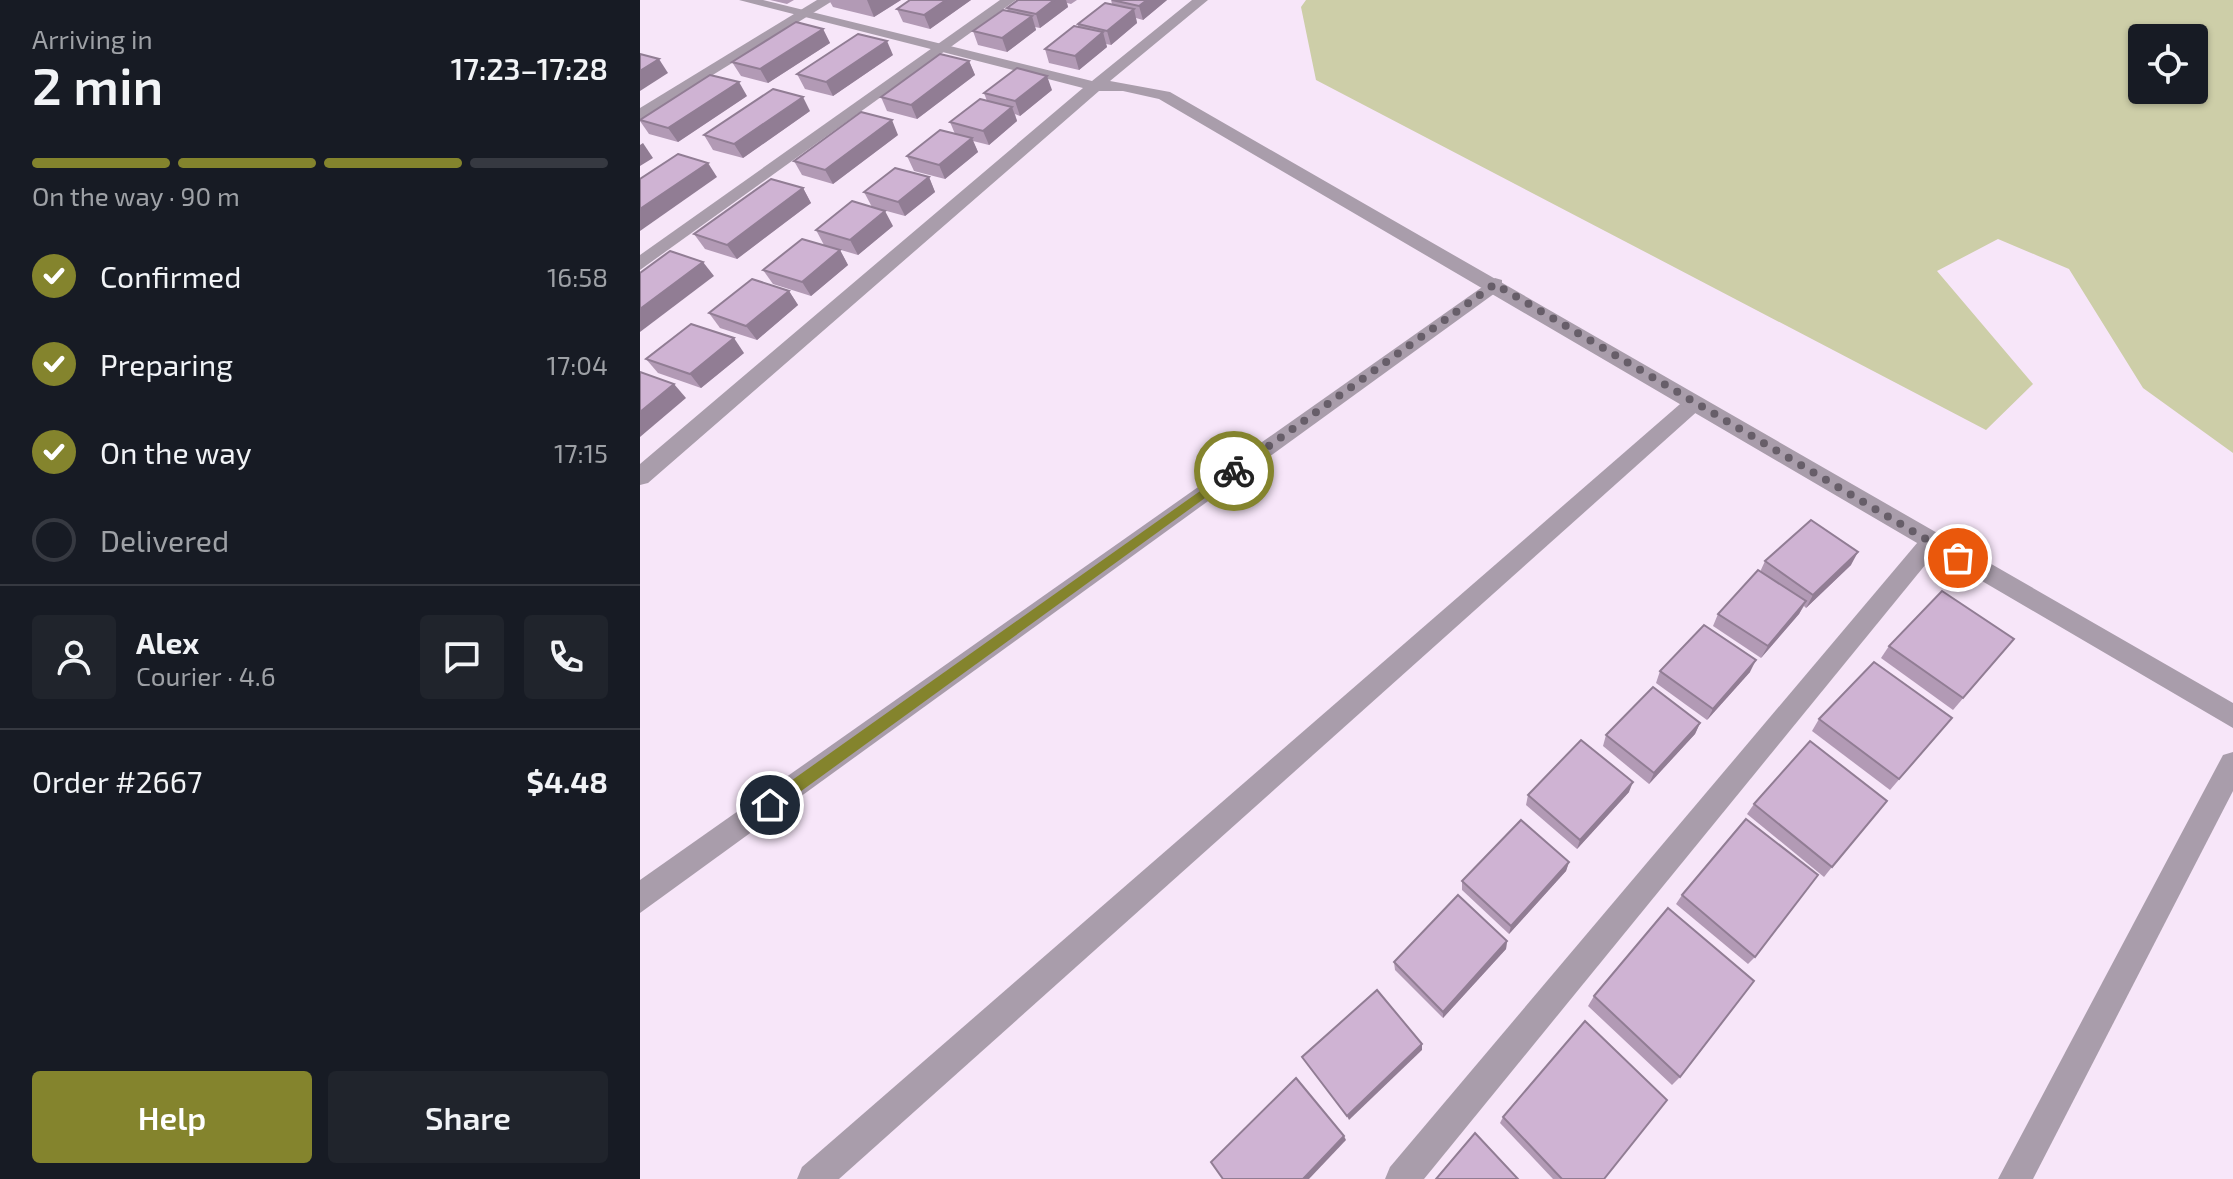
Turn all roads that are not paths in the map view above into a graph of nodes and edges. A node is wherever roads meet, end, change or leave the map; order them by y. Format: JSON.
{"nodes":[{"id":1,"x":746,"y":0,"type":"edge"},
{"id":2,"x":827,"y":0,"type":"edge"},
{"id":3,"x":1009,"y":0,"type":"edge"},
{"id":4,"x":1201,"y":0,"type":"edge"},
{"id":5,"x":804,"y":14,"type":"junction"},
{"id":6,"x":941,"y":48,"type":"junction"},
{"id":7,"x":1095,"y":86,"type":"junction"},
{"id":8,"x":640,"y":115,"type":"edge"},
{"id":9,"x":640,"y":264,"type":"edge"},
{"id":10,"x":1495,"y":284,"type":"junction"},
{"id":11,"x":1694,"y":403,"type":"junction"},
{"id":12,"x":640,"y":477,"type":"edge"},
{"id":13,"x":1931,"y":542,"type":"junction"},
{"id":14,"x":2233,"y":716,"type":"edge"},
{"id":15,"x":2233,"y":764,"type":"edge"},
{"id":16,"x":640,"y":898,"type":"edge"},
{"id":17,"x":814,"y":1179,"type":"edge"},
{"id":18,"x":1402,"y":1179,"type":"edge"},
{"id":19,"x":2015,"y":1179,"type":"edge"}],
"edges":[{"from":1,"to":5,"type":"street"},
{"from":2,"to":5,"type":"street"},
{"from":3,"to":6,"type":"street"},
{"from":4,"to":7,"type":"street"},
{"from":5,"to":6,"type":"street"},
{"from":5,"to":8,"type":"street"},
{"from":6,"to":7,"type":"street"},
{"from":6,"to":9,"type":"street"},
{"from":7,"to":10,"type":"street"},
{"from":7,"to":12,"type":"street"},
{"from":10,"to":11,"type":"street"},
{"from":10,"to":16,"type":"street"},
{"from":11,"to":13,"type":"street"},
{"from":11,"to":17,"type":"street"},
{"from":13,"to":14,"type":"street"},
{"from":13,"to":18,"type":"street"},
{"from":15,"to":19,"type":"street"}]}
